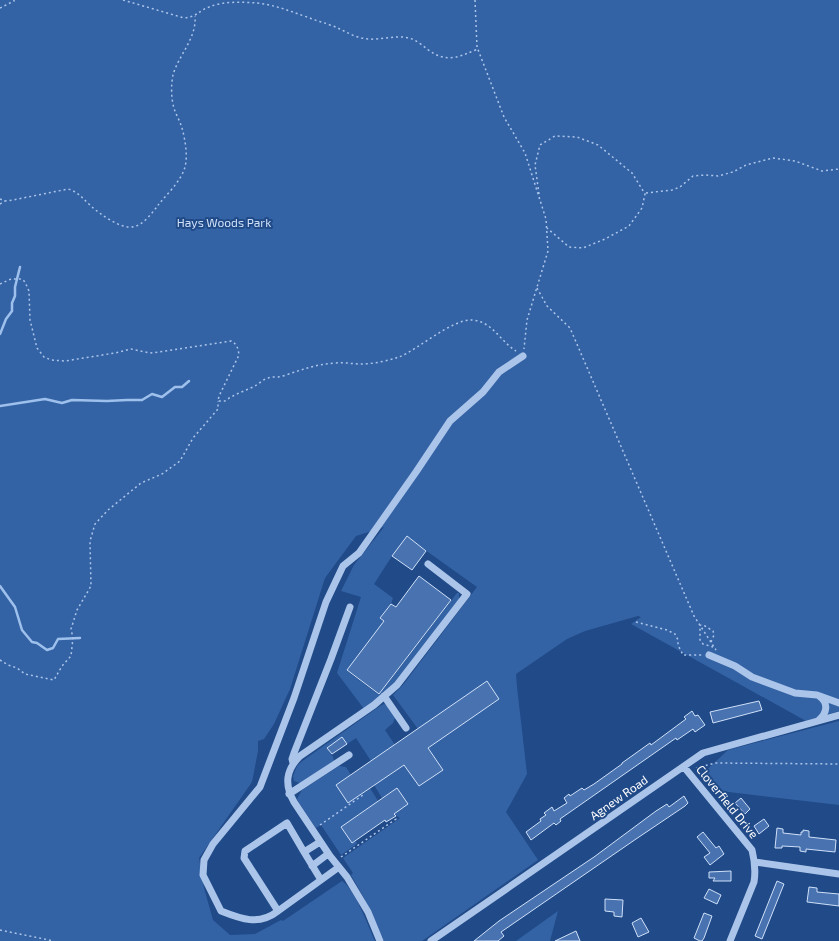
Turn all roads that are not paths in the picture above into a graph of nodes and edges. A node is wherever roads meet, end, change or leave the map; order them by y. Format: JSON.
{"nodes":[{"id":1,"x":523,"y":356,"type":"road end"},
{"id":2,"x":428,"y":564,"type":"dead end"},
{"id":3,"x":350,"y":607,"type":"dead end"},
{"id":4,"x":708,"y":655,"type":"road end"},
{"id":5,"x":817,"y":695,"type":"junction"},
{"id":6,"x":384,"y":696,"type":"junction"},
{"id":7,"x":839,"y":703,"type":"edge"},
{"id":8,"x":839,"y":715,"type":"edge"},
{"id":9,"x":817,"y":722,"type":"junction"},
{"id":10,"x":406,"y":728,"type":"dead end"},
{"id":11,"x":349,"y":755,"type":"dead end"},
{"id":12,"x":293,"y":763,"type":"junction"},
{"id":13,"x":684,"y":767,"type":"junction"},
{"id":14,"x":289,"y":794,"type":"junction"},
{"id":15,"x":320,"y":842,"type":"junction"},
{"id":16,"x":304,"y":852,"type":"junction"},
{"id":17,"x":328,"y":854,"type":"junction"},
{"id":18,"x":756,"y":862,"type":"junction"},
{"id":19,"x":336,"y":864,"type":"junction"},
{"id":20,"x":312,"y":866,"type":"junction"},
{"id":21,"x":839,"y":874,"type":"edge"},
{"id":22,"x":321,"y":880,"type":"junction"},
{"id":23,"x":278,"y":911,"type":"junction"},
{"id":24,"x":380,"y":941,"type":"edge"},
{"id":25,"x":431,"y":941,"type":"edge"},
{"id":26,"x":730,"y":941,"type":"edge"}],
"edges":[{"from":1,"to":23,"type":"street"},
{"from":2,"to":6,"type":"street"},
{"from":3,"to":12,"type":"street"},
{"from":4,"to":5,"type":"street"},
{"from":5,"to":7,"type":"street"},
{"from":5,"to":9,"type":"street"},
{"from":6,"to":10,"type":"street"},
{"from":6,"to":12,"type":"street"},
{"from":8,"to":9,"type":"street","name":"Agnew Road"},
{"from":9,"to":13,"type":"street","name":"Agnew Road"},
{"from":11,"to":14,"type":"street"},
{"from":12,"to":14,"type":"street"},
{"from":13,"to":18,"type":"street","name":"Cloverfield Drive"},
{"from":13,"to":25,"type":"street","name":"Agnew Road"},
{"from":14,"to":15,"type":"street"},
{"from":15,"to":16,"type":"street"},
{"from":15,"to":17,"type":"street"},
{"from":16,"to":20,"type":"street"},
{"from":16,"to":23,"type":"street"},
{"from":17,"to":19,"type":"street"},
{"from":17,"to":20,"type":"street"},
{"from":18,"to":21,"type":"street"},
{"from":18,"to":26,"type":"street"},
{"from":19,"to":22,"type":"street"},
{"from":19,"to":24,"type":"street"},
{"from":20,"to":22,"type":"street"},
{"from":22,"to":23,"type":"street"}]}
